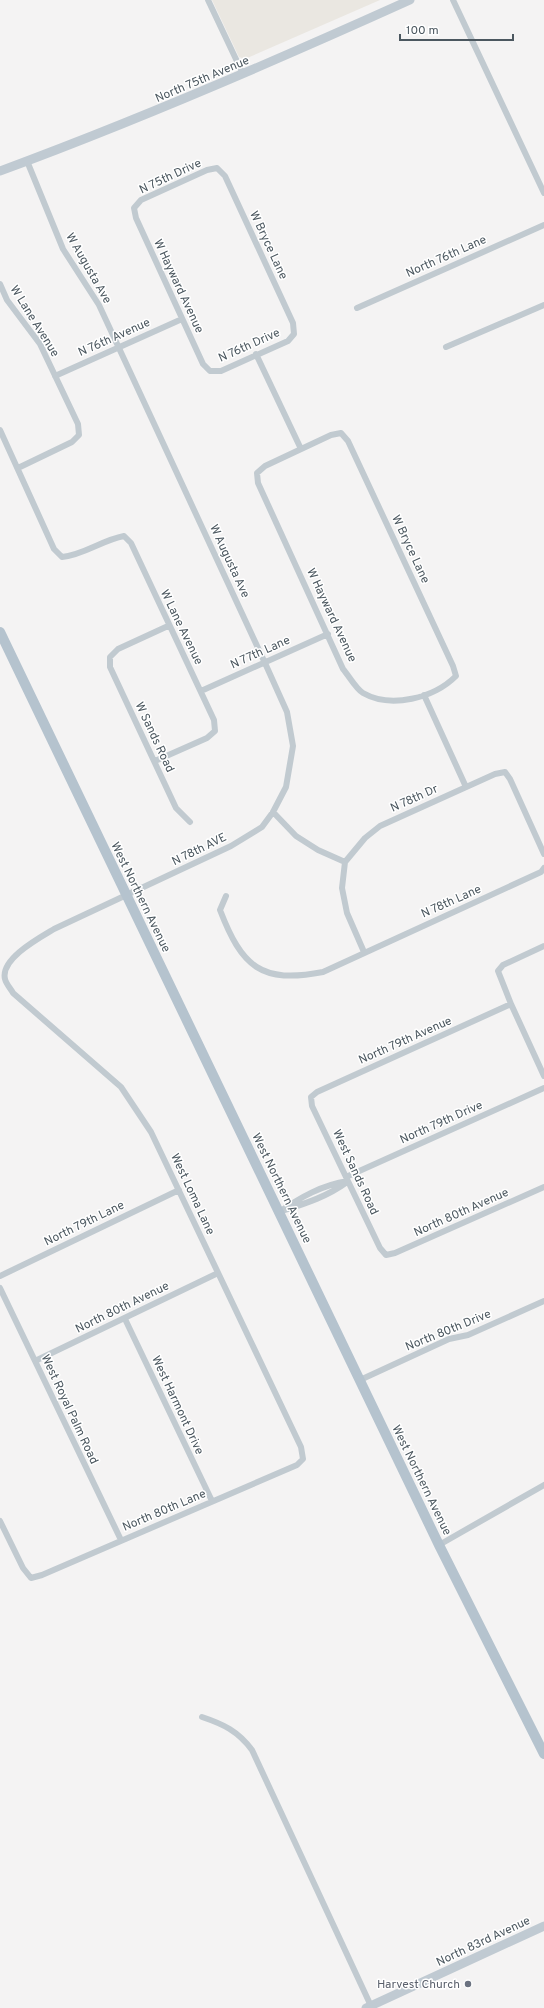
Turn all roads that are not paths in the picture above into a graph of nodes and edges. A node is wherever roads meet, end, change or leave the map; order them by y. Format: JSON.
{"nodes":[{"id":1,"x":208,"y":0,"type":"edge"},
{"id":2,"x":410,"y":0,"type":"edge"},
{"id":3,"x":453,"y":0,"type":"edge"},
{"id":4,"x":398,"y":2,"type":"edge"},
{"id":5,"x":243,"y":74,"type":"junction"},
{"id":6,"x":27,"y":161,"type":"junction"},
{"id":7,"x":217,"y":168,"type":"joint"},
{"id":8,"x":0,"y":171,"type":"edge"},
{"id":9,"x":544,"y":193,"type":"edge"},
{"id":10,"x":134,"y":208,"type":"joint"},
{"id":11,"x":544,"y":225,"type":"edge"},
{"id":12,"x":0,"y":284,"type":"edge"},
{"id":13,"x":544,"y":305,"type":"edge"},
{"id":14,"x":357,"y":308,"type":"dead end"},
{"id":15,"x":182,"y":319,"type":"junction"},
{"id":16,"x":294,"y":334,"type":"joint"},
{"id":17,"x":118,"y":346,"type":"junction"},
{"id":18,"x":446,"y":347,"type":"dead end"},
{"id":19,"x":256,"y":354,"type":"junction"},
{"id":20,"x":210,"y":371,"type":"joint"},
{"id":21,"x":55,"y":376,"type":"junction"},
{"id":22,"x":0,"y":430,"type":"edge"},
{"id":23,"x":301,"y":449,"type":"junction"},
{"id":24,"x":18,"y":468,"type":"junction"},
{"id":25,"x":168,"y":626,"type":"junction"},
{"id":26,"x":0,"y":632,"type":"edge"},
{"id":27,"x":328,"y":634,"type":"junction"},
{"id":28,"x":265,"y":662,"type":"junction"},
{"id":29,"x":456,"y":676,"type":"joint"},
{"id":30,"x":201,"y":691,"type":"junction"},
{"id":31,"x":424,"y":695,"type":"junction"},
{"id":32,"x":155,"y":761,"type":"junction"},
{"id":33,"x":466,"y":787,"type":"junction"},
{"id":34,"x":273,"y":812,"type":"junction"},
{"id":35,"x":190,"y":822,"type":"dead end"},
{"id":36,"x":544,"y":854,"type":"edge"},
{"id":37,"x":345,"y":862,"type":"junction"},
{"id":38,"x":544,"y":868,"type":"edge"},
{"id":39,"x":126,"y":896,"type":"junction"},
{"id":40,"x":226,"y":896,"type":"dead end"},
{"id":41,"x":544,"y":946,"type":"edge"},
{"id":42,"x":364,"y":952,"type":"junction"},
{"id":43,"x":511,"y":1004,"type":"junction"},
{"id":44,"x":544,"y":1076,"type":"edge"},
{"id":45,"x":544,"y":1088,"type":"edge"},
{"id":46,"x":311,"y":1097,"type":"joint"},
{"id":47,"x":347,"y":1179,"type":"junction"},
{"id":48,"x":323,"y":1187,"type":"junction"},
{"id":49,"x":544,"y":1187,"type":"edge"},
{"id":50,"x":179,"y":1190,"type":"junction"},
{"id":51,"x":326,"y":1194,"type":"junction"},
{"id":52,"x":279,"y":1212,"type":"junction"},
{"id":53,"x":386,"y":1255,"type":"joint"},
{"id":54,"x":218,"y":1273,"type":"junction"},
{"id":55,"x":0,"y":1276,"type":"edge"},
{"id":56,"x":0,"y":1288,"type":"edge"},
{"id":57,"x":544,"y":1301,"type":"edge"},
{"id":58,"x":125,"y":1318,"type":"junction"},
{"id":59,"x":35,"y":1361,"type":"junction"},
{"id":60,"x":360,"y":1380,"type":"junction"},
{"id":61,"x":304,"y":1459,"type":"joint"},
{"id":62,"x":544,"y":1485,"type":"edge"},
{"id":63,"x":212,"y":1501,"type":"junction"},
{"id":64,"x":0,"y":1521,"type":"edge"},
{"id":65,"x":121,"y":1540,"type":"junction"},
{"id":66,"x":439,"y":1545,"type":"junction"},
{"id":67,"x":202,"y":1717,"type":"dead end"},
{"id":68,"x":544,"y":1754,"type":"edge"},
{"id":69,"x":544,"y":1926,"type":"edge"},
{"id":70,"x":369,"y":2007,"type":"edge"}],
"edges":[{"from":1,"to":5,"type":"street"},
{"from":2,"to":4,"type":"main road","name":"North 75th Avenue"},
{"from":3,"to":9,"type":"street"},
{"from":4,"to":5,"type":"main road","name":"North 75th Avenue"},
{"from":5,"to":6,"type":"main road","name":"North 75th Avenue"},
{"from":6,"to":8,"type":"main road","name":"North 75th Avenue"},
{"from":6,"to":17,"type":"street","name":"W Augusta Ave"},
{"from":7,"to":10,"type":"street","name":"N 75th Drive"},
{"from":7,"to":16,"type":"street","name":"W Bryce Lane"},
{"from":10,"to":15,"type":"street","name":"W Hayward Avenue"},
{"from":11,"to":14,"type":"street","name":"North 76th Lane"},
{"from":12,"to":21,"type":"street","name":"W Lane Avenue"},
{"from":13,"to":18,"type":"street"},
{"from":15,"to":17,"type":"street","name":"N 76th Avenue"},
{"from":15,"to":20,"type":"street","name":"W Hayward Avenue"},
{"from":16,"to":19,"type":"street","name":"N 76th Drive"},
{"from":17,"to":21,"type":"street","name":"N 76th Avenue"},
{"from":17,"to":28,"type":"street","name":"W Augusta Ave"},
{"from":19,"to":20,"type":"street","name":"N 76th Drive"},
{"from":19,"to":23,"type":"street"},
{"from":21,"to":24,"type":"street","name":"W Lane Avenue"},
{"from":22,"to":24,"type":"street"},
{"from":23,"to":27,"type":"street","name":"W Hayward Avenue"},
{"from":23,"to":29,"type":"street","name":"W Bryce Lane"},
{"from":24,"to":25,"type":"street","name":"W Lane Avenue"},
{"from":25,"to":30,"type":"street","name":"W Lane Avenue"},
{"from":25,"to":32,"type":"street","name":"W Sands Road"},
{"from":26,"to":39,"type":"main road","name":"West Northern Avenue"},
{"from":27,"to":28,"type":"street","name":"N 77th Lane"},
{"from":27,"to":31,"type":"street","name":"W Hayward Avenue"},
{"from":28,"to":30,"type":"street","name":"N 77th Lane"},
{"from":28,"to":34,"type":"street","name":"W Augusta Ave"},
{"from":29,"to":31,"type":"street","name":"W Hayward Avenue"},
{"from":30,"to":32,"type":"street","name":"W Lane Avenue"},
{"from":31,"to":33,"type":"street"},
{"from":32,"to":35,"type":"street","name":"W Sands Road"},
{"from":33,"to":36,"type":"street","name":"N 78th Dr"},
{"from":33,"to":37,"type":"street","name":"N 78th Dr"},
{"from":34,"to":37,"type":"street"},
{"from":34,"to":39,"type":"street","name":"N 78th AVE"},
{"from":37,"to":42,"type":"street"},
{"from":38,"to":42,"type":"street","name":"N 78th Lane"},
{"from":39,"to":50,"type":"street","name":"West Loma Lane"},
{"from":39,"to":52,"type":"main road","name":"West Northern Avenue"},
{"from":40,"to":42,"type":"street"},
{"from":41,"to":43,"type":"street"},
{"from":43,"to":44,"type":"street"},
{"from":43,"to":46,"type":"street","name":"North 79th Avenue"},
{"from":45,"to":47,"type":"street","name":"North 79th Drive"},
{"from":46,"to":47,"type":"street","name":"West Sands Road"},
{"from":47,"to":48,"type":"street","name":"North 79th Drive"},
{"from":47,"to":51,"type":"street","name":"North 79th Drive"},
{"from":47,"to":53,"type":"street","name":"West Sands Road"},
{"from":48,"to":51,"type":"street"},
{"from":48,"to":52,"type":"street","name":"North 79th Drive"},
{"from":49,"to":53,"type":"street","name":"North 80th Avenue"},
{"from":50,"to":54,"type":"street","name":"West Loma Lane"},
{"from":50,"to":55,"type":"street","name":"North 79th Lane"},
{"from":51,"to":52,"type":"street","name":"North 79th Drive"},
{"from":52,"to":60,"type":"main road","name":"West Northern Avenue"},
{"from":54,"to":58,"type":"street","name":"North 80th Avenue"},
{"from":54,"to":61,"type":"street","name":"West Loma Lane"},
{"from":56,"to":59,"type":"street","name":"West Royal Palm Road"},
{"from":57,"to":60,"type":"street","name":"North 80th Drive"},
{"from":58,"to":59,"type":"street","name":"North 80th Avenue"},
{"from":58,"to":63,"type":"street","name":"West Harmont Drive"},
{"from":59,"to":65,"type":"street","name":"West Royal Palm Road"},
{"from":60,"to":66,"type":"main road","name":"West Northern Avenue"},
{"from":61,"to":63,"type":"street","name":"North 80th Lane"},
{"from":62,"to":66,"type":"street"},
{"from":63,"to":65,"type":"street","name":"North 80th Lane"},
{"from":64,"to":65,"type":"street","name":"North 80th Lane"},
{"from":66,"to":68,"type":"main road","name":"West Northern Avenue"},
{"from":67,"to":70,"type":"street"},
{"from":69,"to":70,"type":"main road","name":"North 83rd Avenue"}]}
